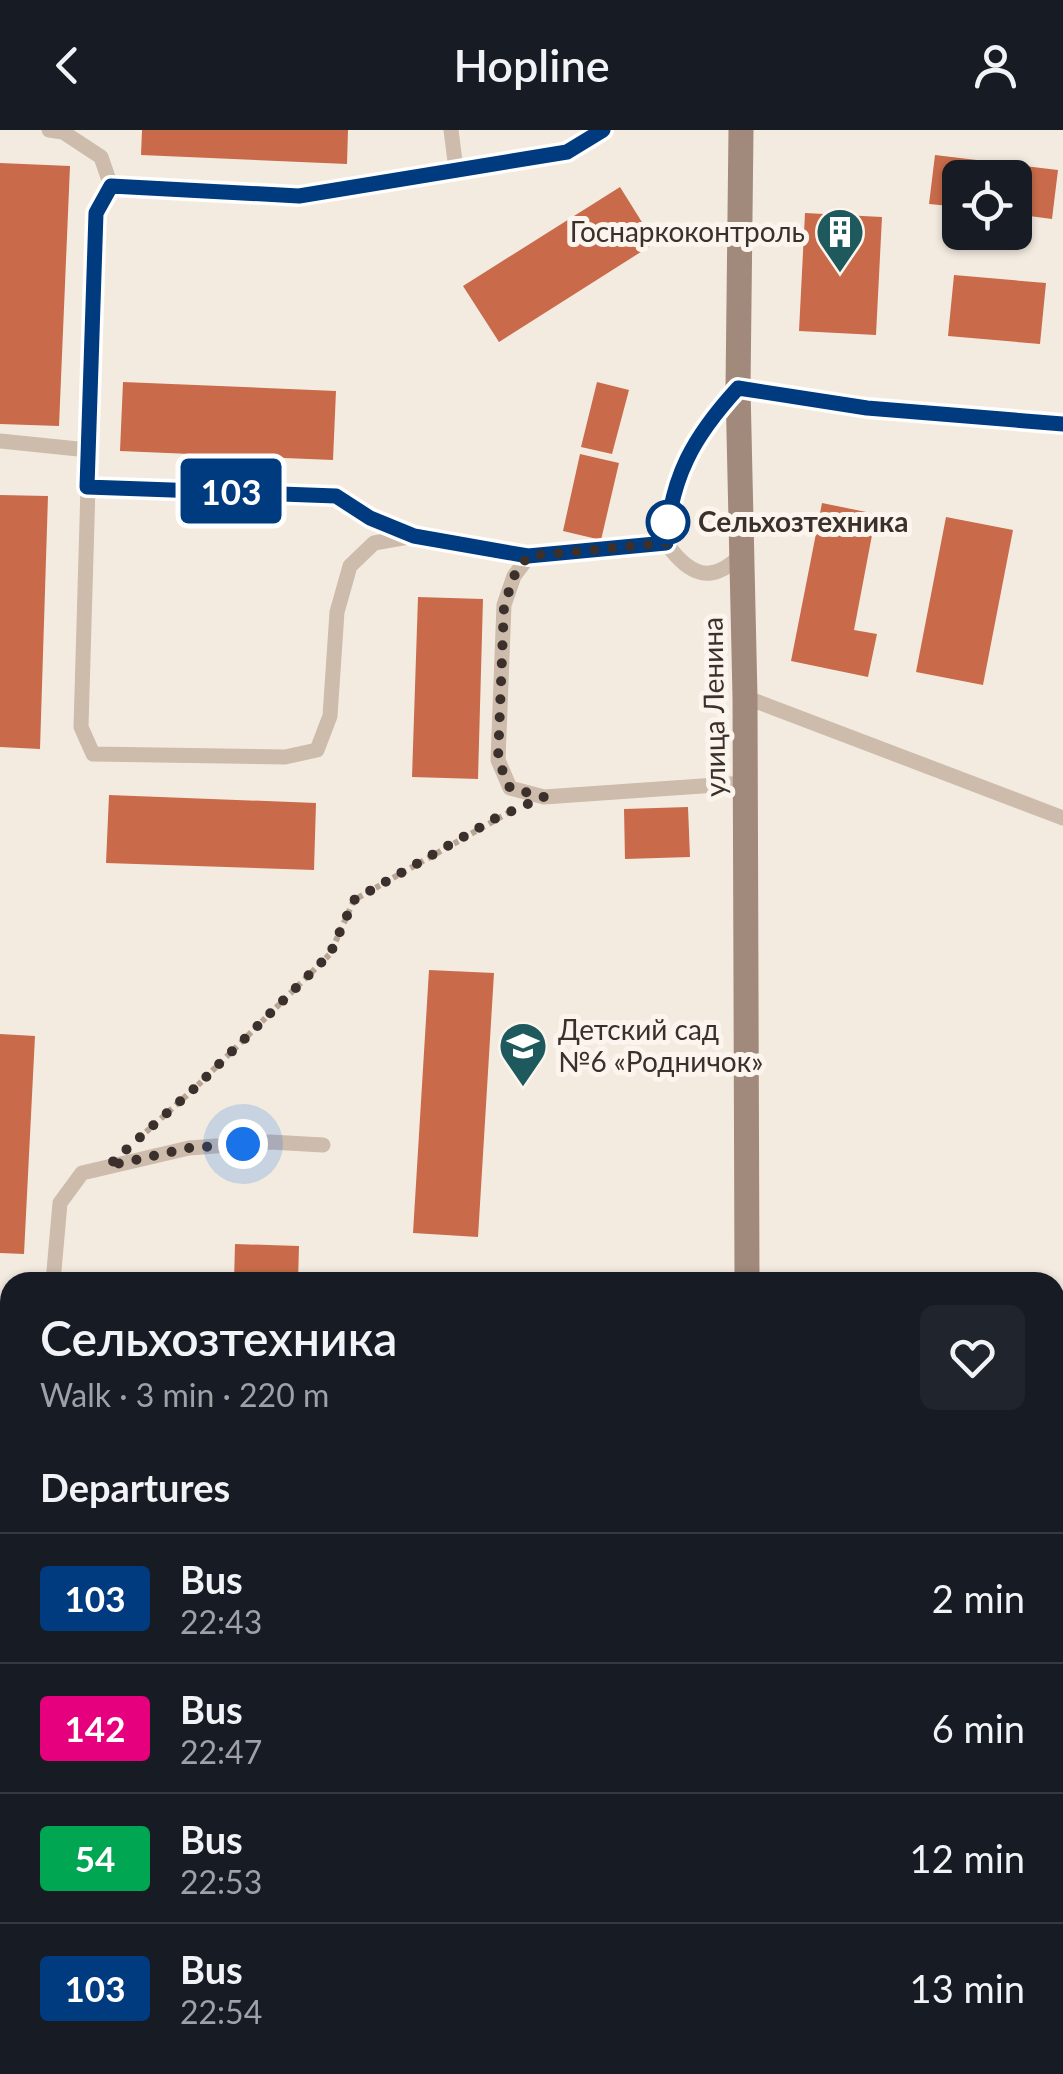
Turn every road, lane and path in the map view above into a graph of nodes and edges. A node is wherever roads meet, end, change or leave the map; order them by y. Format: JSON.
{"nodes":[{"id":1,"x":49,"y":130,"type":"edge"},
{"id":2,"x":452,"y":130,"type":"edge"},
{"id":3,"x":603,"y":130,"type":"edge"},
{"id":4,"x":741,"y":130,"type":"edge"},
{"id":5,"x":456,"y":169,"type":"junction"},
{"id":6,"x":111,"y":186,"type":"junction"},
{"id":7,"x":738,"y":388,"type":"junction"},
{"id":8,"x":1063,"y":424,"type":"edge"},
{"id":9,"x":0,"y":440,"type":"edge"},
{"id":10,"x":88,"y":450,"type":"junction"},
{"id":11,"x":87,"y":487,"type":"junction"},
{"id":12,"x":414,"y":536,"type":"junction"},
{"id":13,"x":666,"y":543,"type":"junction"},
{"id":14,"x":742,"y":554,"type":"junction"},
{"id":15,"x":528,"y":556,"type":"junction"},
{"id":16,"x":745,"y":697,"type":"junction"},
{"id":17,"x":745,"y":784,"type":"junction"},
{"id":18,"x":544,"y":797,"type":"junction"},
{"id":19,"x":1063,"y":818,"type":"edge"},
{"id":20,"x":324,"y":1144,"type":"dead end"},
{"id":21,"x":108,"y":1166,"type":"junction"},
{"id":22,"x":54,"y":1272,"type":"edge"},
{"id":23,"x":747,"y":1272,"type":"edge"}],
"edges":[{"from":1,"to":6,"type":"lane"},
{"from":2,"to":5,"type":"lane"},
{"from":3,"to":5,"type":"lane"},
{"from":4,"to":7,"type":"street","name":"улица Ленина"},
{"from":5,"to":6,"type":"lane"},
{"from":6,"to":10,"type":"lane"},
{"from":7,"to":8,"type":"lane"},
{"from":7,"to":13,"type":"lane"},
{"from":7,"to":14,"type":"street","name":"улица Ленина"},
{"from":9,"to":10,"type":"lane"},
{"from":10,"to":11,"type":"lane"},
{"from":11,"to":12,"type":"lane"},
{"from":11,"to":12,"type":"lane"},
{"from":12,"to":15,"type":"lane"},
{"from":13,"to":14,"type":"lane"},
{"from":13,"to":15,"type":"lane"},
{"from":14,"to":16,"type":"street","name":"улица Ленина"},
{"from":15,"to":18,"type":"lane"},
{"from":16,"to":17,"type":"street","name":"улица Ленина"},
{"from":16,"to":19,"type":"lane"},
{"from":17,"to":18,"type":"lane"},
{"from":17,"to":23,"type":"street","name":"улица Ленина"},
{"from":18,"to":21,"type":"path"},
{"from":20,"to":21,"type":"lane"},
{"from":21,"to":22,"type":"lane"}]}
